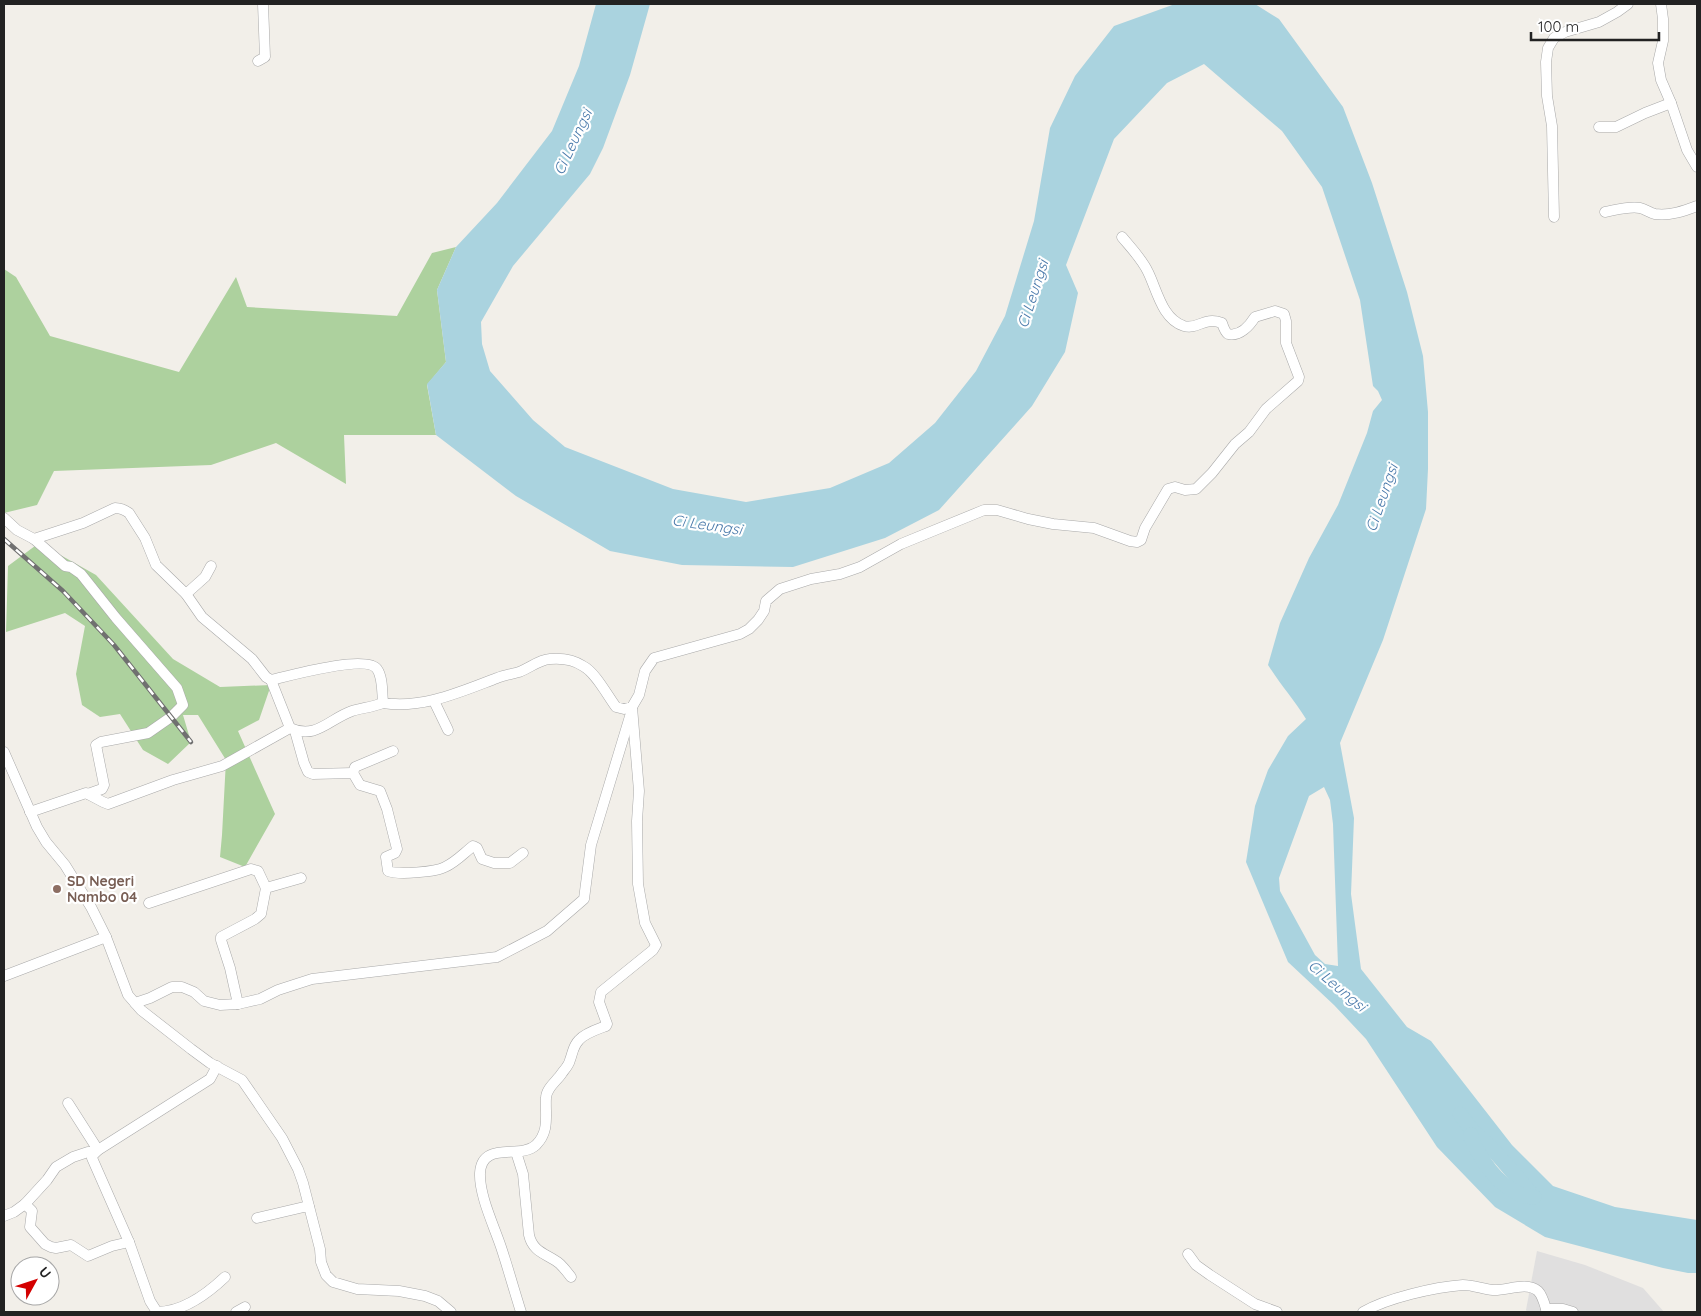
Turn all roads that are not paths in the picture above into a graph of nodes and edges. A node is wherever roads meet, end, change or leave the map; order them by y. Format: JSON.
{"nodes":[{"id":1,"x":263,"y":4,"type":"edge"},
{"id":2,"x":1628,"y":4,"type":"edge"},
{"id":3,"x":1661,"y":4,"type":"edge"},
{"id":4,"x":258,"y":61,"type":"dead end"},
{"id":5,"x":1671,"y":103,"type":"junction"},
{"id":6,"x":1600,"y":128,"type":"dead end"},
{"id":7,"x":1697,"y":168,"type":"edge"},
{"id":8,"x":1697,"y":206,"type":"edge"},
{"id":9,"x":1605,"y":212,"type":"dead end"},
{"id":10,"x":1554,"y":217,"type":"dead end"},
{"id":11,"x":1122,"y":238,"type":"dead end"},
{"id":12,"x":4,"y":518,"type":"edge"},
{"id":13,"x":34,"y":538,"type":"junction"},
{"id":14,"x":211,"y":566,"type":"dead end"},
{"id":15,"x":186,"y":594,"type":"junction"},
{"id":16,"x":271,"y":680,"type":"junction"},
{"id":17,"x":434,"y":701,"type":"junction"},
{"id":18,"x":383,"y":703,"type":"junction"},
{"id":19,"x":632,"y":707,"type":"junction"},
{"id":20,"x":292,"y":730,"type":"junction"},
{"id":21,"x":448,"y":730,"type":"dead end"},
{"id":22,"x":393,"y":751,"type":"dead end"},
{"id":23,"x":4,"y":752,"type":"edge"},
{"id":24,"x":7,"y":766,"type":"edge"},
{"id":25,"x":353,"y":774,"type":"junction"},
{"id":26,"x":88,"y":794,"type":"junction"},
{"id":27,"x":30,"y":812,"type":"junction"},
{"id":28,"x":523,"y":853,"type":"dead end"},
{"id":29,"x":301,"y":878,"type":"dead end"},
{"id":30,"x":266,"y":888,"type":"junction"},
{"id":31,"x":149,"y":903,"type":"dead end"},
{"id":32,"x":106,"y":937,"type":"junction"},
{"id":33,"x":4,"y":976,"type":"edge"},
{"id":34,"x":135,"y":1003,"type":"junction"},
{"id":35,"x":238,"y":1004,"type":"junction"},
{"id":36,"x":217,"y":1066,"type":"junction"},
{"id":37,"x":68,"y":1103,"type":"dead end"},
{"id":38,"x":96,"y":1151,"type":"junction"},
{"id":39,"x":516,"y":1152,"type":"junction"},
{"id":40,"x":26,"y":1204,"type":"junction"},
{"id":41,"x":309,"y":1207,"type":"junction"},
{"id":42,"x":4,"y":1216,"type":"edge"},
{"id":43,"x":257,"y":1218,"type":"dead end"},
{"id":44,"x":129,"y":1242,"type":"junction"},
{"id":45,"x":1188,"y":1254,"type":"dead end"},
{"id":46,"x":225,"y":1277,"type":"dead end"},
{"id":47,"x":571,"y":1277,"type":"dead end"},
{"id":48,"x":183,"y":1309,"type":"edge"},
{"id":49,"x":1547,"y":1310,"type":"edge"},
{"id":50,"x":451,"y":1312,"type":"edge"},
{"id":51,"x":521,"y":1312,"type":"edge"},
{"id":52,"x":1276,"y":1312,"type":"edge"},
{"id":53,"x":1363,"y":1312,"type":"edge"},
{"id":54,"x":1573,"y":1312,"type":"edge"}],
"edges":[{"from":1,"to":4,"type":"street"},
{"from":2,"to":10,"type":"street"},
{"from":3,"to":5,"type":"street"},
{"from":5,"to":6,"type":"street"},
{"from":5,"to":7,"type":"street"},
{"from":8,"to":9,"type":"street"},
{"from":11,"to":19,"type":"street"},
{"from":12,"to":13,"type":"street"},
{"from":13,"to":15,"type":"street"},
{"from":13,"to":26,"type":"street"},
{"from":14,"to":15,"type":"street"},
{"from":15,"to":16,"type":"street"},
{"from":16,"to":18,"type":"street"},
{"from":16,"to":20,"type":"street"},
{"from":17,"to":18,"type":"street"},
{"from":17,"to":19,"type":"street"},
{"from":17,"to":21,"type":"street"},
{"from":18,"to":20,"type":"street"},
{"from":19,"to":35,"type":"street"},
{"from":19,"to":39,"type":"street"},
{"from":20,"to":25,"type":"street"},
{"from":20,"to":26,"type":"street"},
{"from":22,"to":25,"type":"street"},
{"from":23,"to":24,"type":"street"},
{"from":24,"to":27,"type":"street"},
{"from":25,"to":28,"type":"street"},
{"from":26,"to":27,"type":"street"},
{"from":27,"to":32,"type":"street"},
{"from":29,"to":30,"type":"street"},
{"from":30,"to":31,"type":"street"},
{"from":30,"to":35,"type":"street"},
{"from":32,"to":33,"type":"street"},
{"from":32,"to":34,"type":"street"},
{"from":34,"to":35,"type":"street"},
{"from":34,"to":36,"type":"street"},
{"from":36,"to":38,"type":"street"},
{"from":36,"to":41,"type":"street"},
{"from":37,"to":38,"type":"street"},
{"from":38,"to":40,"type":"street"},
{"from":38,"to":44,"type":"street"},
{"from":39,"to":47,"type":"street"},
{"from":39,"to":51,"type":"street"},
{"from":40,"to":42,"type":"street"},
{"from":40,"to":44,"type":"street"},
{"from":41,"to":43,"type":"street"},
{"from":41,"to":50,"type":"street"},
{"from":44,"to":48,"type":"street"},
{"from":45,"to":52,"type":"street"},
{"from":46,"to":48,"type":"street"},
{"from":49,"to":53,"type":"street"},
{"from":49,"to":54,"type":"street"}]}
